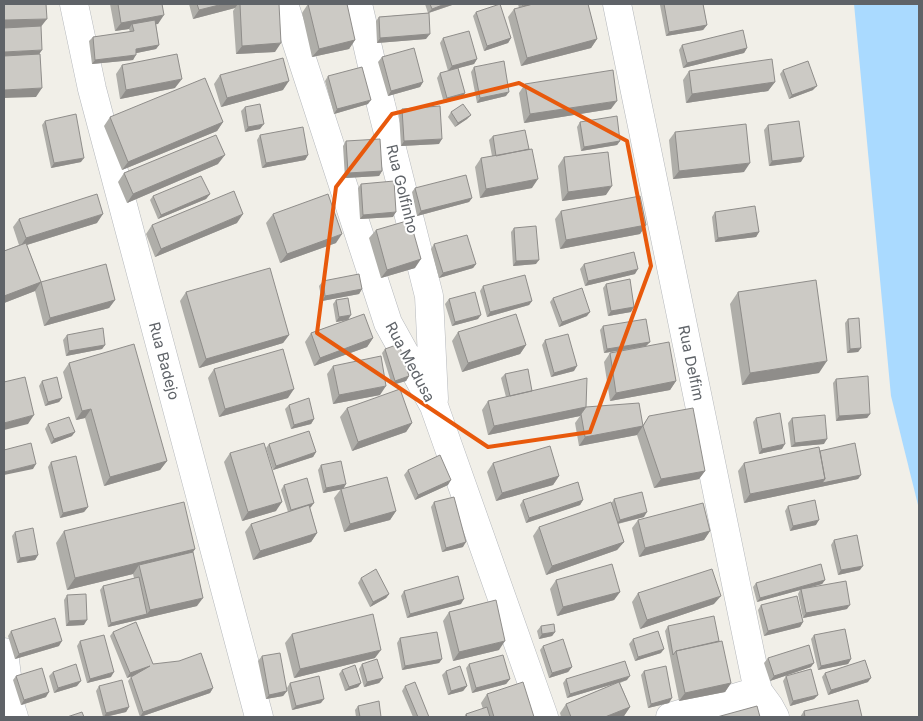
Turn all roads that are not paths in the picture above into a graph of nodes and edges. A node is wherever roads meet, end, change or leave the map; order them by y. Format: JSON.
{"nodes":[{"id":1,"x":74,"y":4,"type":"edge"},
{"id":2,"x":284,"y":4,"type":"edge"},
{"id":3,"x":358,"y":4,"type":"edge"},
{"id":4,"x":617,"y":4,"type":"edge"},
{"id":5,"x":434,"y":406,"type":"junction"},
{"id":6,"x":4,"y":652,"type":"edge"},
{"id":7,"x":758,"y":691,"type":"junction"},
{"id":8,"x":10,"y":711,"type":"edge"},
{"id":9,"x":259,"y":717,"type":"edge"},
{"id":10,"x":544,"y":717,"type":"edge"},
{"id":11,"x":670,"y":717,"type":"edge"},
{"id":12,"x":775,"y":717,"type":"edge"}],
"edges":[{"from":1,"to":9,"type":"street","name":"Rua Badejo"},
{"from":2,"to":5,"type":"street","name":"Rua Medusa"},
{"from":3,"to":5,"type":"street","name":"Rua Golfinho"},
{"from":4,"to":7,"type":"street","name":"Rua Delfim"},
{"from":5,"to":10,"type":"street","name":"Rua Medusa"},
{"from":6,"to":8,"type":"street"},
{"from":7,"to":11,"type":"street"},
{"from":7,"to":12,"type":"street","name":"Rua Delfim"}]}
